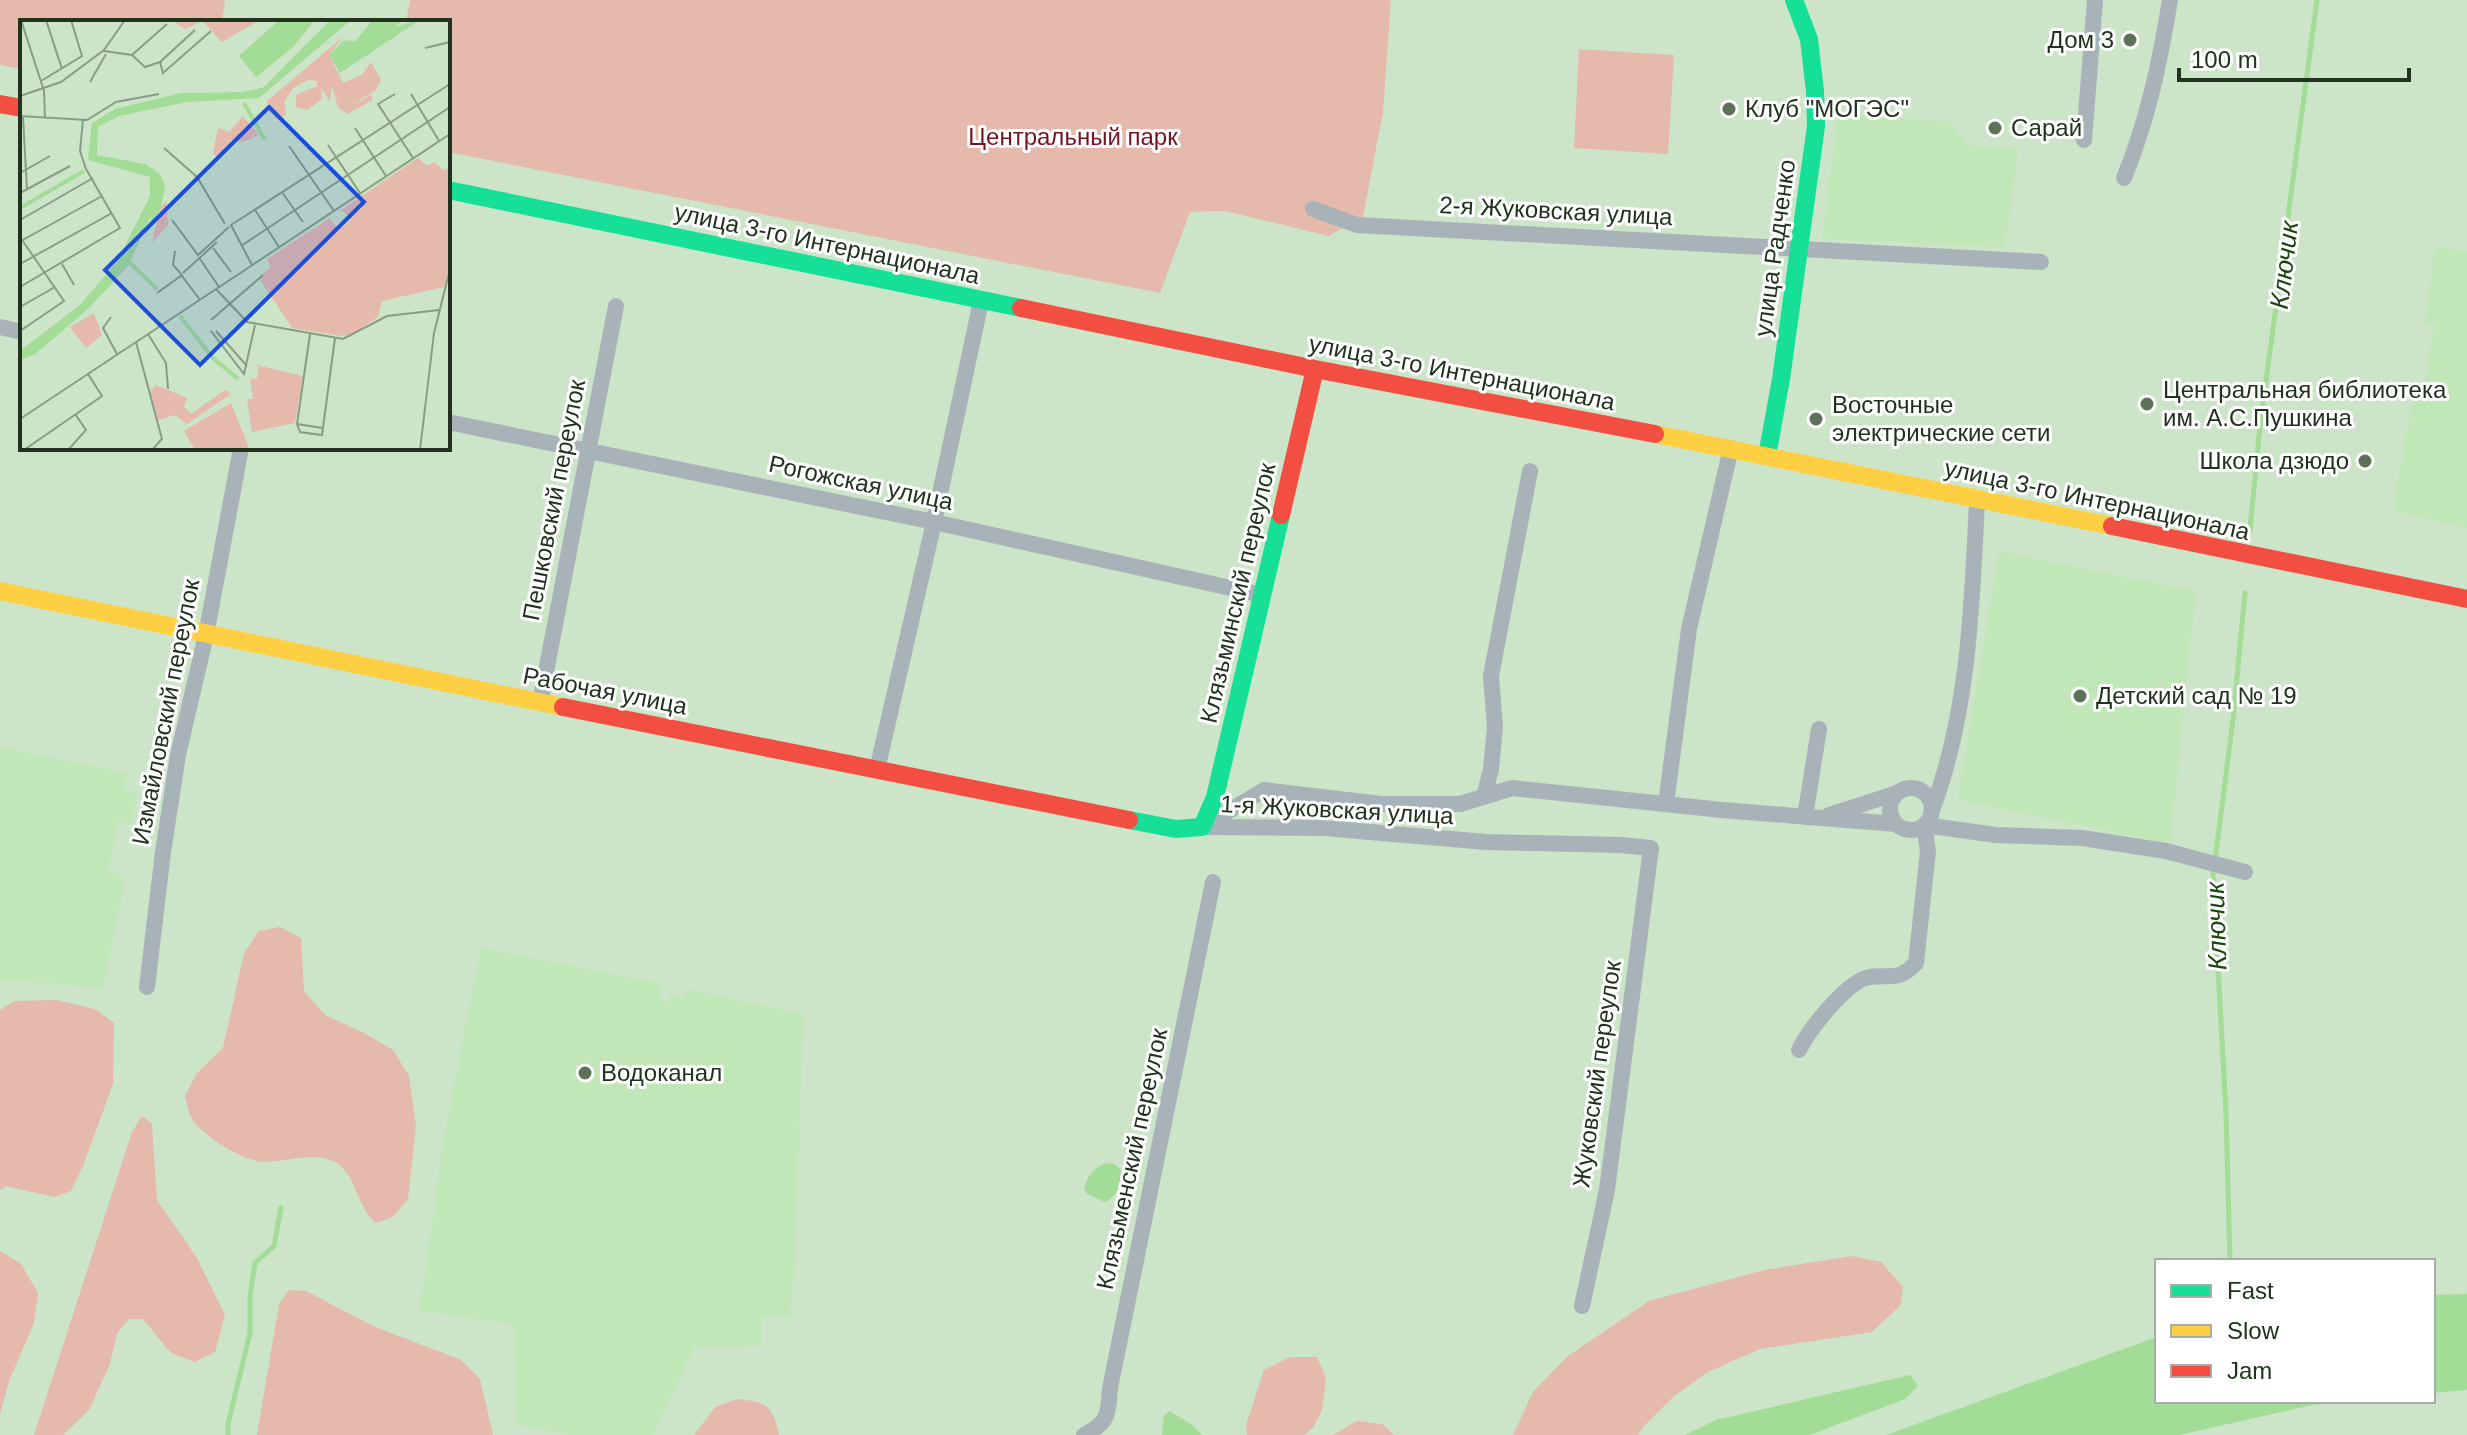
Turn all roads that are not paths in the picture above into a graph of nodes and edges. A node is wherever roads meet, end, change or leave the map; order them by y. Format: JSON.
{"nodes":[{"id":1,"x":1794,"y":0,"type":"edge"},
{"id":2,"x":2095,"y":0,"type":"edge"},
{"id":3,"x":2170,"y":0,"type":"edge"},
{"id":4,"x":0,"y":104,"type":"edge"},
{"id":5,"x":20,"y":108,"type":"edge"},
{"id":6,"x":2084,"y":140,"type":"dead end"},
{"id":7,"x":2124,"y":178,"type":"dead end"},
{"id":8,"x":450,"y":190,"type":"edge"},
{"id":9,"x":1313,"y":209,"type":"dead end"},
{"id":10,"x":1799,"y":248,"type":"junction"},
{"id":11,"x":2041,"y":262,"type":"dead end"},
{"id":12,"x":981,"y":301,"type":"junction"},
{"id":13,"x":616,"y":306,"type":"dead end"},
{"id":14,"x":0,"y":327,"type":"edge"},
{"id":15,"x":20,"y":332,"type":"edge"},
{"id":16,"x":1315,"y":369,"type":"junction"},
{"id":17,"x":450,"y":422,"type":"edge"},
{"id":18,"x":1731,"y":448,"type":"junction"},
{"id":19,"x":241,"y":450,"type":"edge"},
{"id":20,"x":588,"y":451,"type":"junction"},
{"id":21,"x":1767,"y":456,"type":"junction"},
{"id":22,"x":1530,"y":471,"type":"dead end"},
{"id":23,"x":1977,"y":500,"type":"junction"},
{"id":24,"x":934,"y":522,"type":"junction"},
{"id":25,"x":0,"y":591,"type":"edge"},
{"id":26,"x":1262,"y":595,"type":"junction"},
{"id":27,"x":2467,"y":599,"type":"edge"},
{"id":28,"x":206,"y":635,"type":"junction"},
{"id":29,"x":540,"y":703,"type":"junction"},
{"id":30,"x":1819,"y":729,"type":"dead end"},
{"id":31,"x":877,"y":770,"type":"junction"},
{"id":32,"x":1945,"y":775,"type":"junction"},
{"id":33,"x":1919,"y":789,"type":"junction"},
{"id":34,"x":1897,"y":793,"type":"junction"},
{"id":35,"x":1484,"y":797,"type":"junction"},
{"id":36,"x":1666,"y":804,"type":"junction"},
{"id":37,"x":1813,"y":818,"type":"junction"},
{"id":38,"x":1928,"y":819,"type":"junction"},
{"id":39,"x":1896,"y":824,"type":"junction"},
{"id":40,"x":1202,"y":827,"type":"junction"},
{"id":41,"x":1651,"y":848,"type":"joint"},
{"id":42,"x":2245,"y":872,"type":"dead end"},
{"id":43,"x":1213,"y":882,"type":"dead end"},
{"id":44,"x":147,"y":987,"type":"dead end"},
{"id":45,"x":1799,"y":1050,"type":"dead end"},
{"id":46,"x":1582,"y":1306,"type":"dead end"},
{"id":47,"x":1084,"y":1435,"type":"edge"}],
"edges":[{"from":1,"to":10,"type":"main road","name":"улица Радченко"},
{"from":2,"to":6,"type":"street"},
{"from":3,"to":7,"type":"street"},
{"from":4,"to":5,"type":"main road"},
{"from":8,"to":12,"type":"main road","name":"улица 3-го Интернационала"},
{"from":9,"to":10,"type":"street","name":"2-я Жуковская улица"},
{"from":10,"to":11,"type":"street","name":"2-я Жуковская улица"},
{"from":10,"to":21,"type":"main road","name":"улица Радченко"},
{"from":12,"to":16,"type":"main road","name":"улица 3-го Интернационала"},
{"from":12,"to":24,"type":"street"},
{"from":13,"to":20,"type":"street","name":"Пешковский переулок"},
{"from":14,"to":15,"type":"street"},
{"from":16,"to":18,"type":"main road","name":"улица 3-го Интернационала"},
{"from":16,"to":26,"type":"main road","name":"Клязьминский переулок"},
{"from":17,"to":20,"type":"street","name":"Рогожская улица"},
{"from":18,"to":21,"type":"main road","name":"улица 3-го Интернационала"},
{"from":18,"to":36,"type":"street"},
{"from":19,"to":28,"type":"street","name":"Измайловский переулок"},
{"from":20,"to":24,"type":"street","name":"Рогожская улица"},
{"from":20,"to":29,"type":"street","name":"Пешковский переулок"},
{"from":21,"to":23,"type":"main road","name":"улица 3-го Интернационала"},
{"from":22,"to":35,"type":"street"},
{"from":23,"to":27,"type":"main road","name":"улица 3-го Интернационала"},
{"from":23,"to":32,"type":"street"},
{"from":24,"to":26,"type":"street","name":"Рогожская улица"},
{"from":24,"to":31,"type":"street"},
{"from":25,"to":28,"type":"main road","name":"Рабочая улица"},
{"from":26,"to":40,"type":"main road","name":"Клязьминский переулок"},
{"from":28,"to":29,"type":"main road","name":"Рабочая улица"},
{"from":28,"to":44,"type":"street","name":"Измайловский переулок"},
{"from":29,"to":31,"type":"main road","name":"Рабочая улица"},
{"from":30,"to":37,"type":"street"},
{"from":31,"to":40,"type":"main road","name":"Рабочая улица"},
{"from":32,"to":33,"type":"street"},
{"from":32,"to":38,"type":"street"},
{"from":33,"to":34,"type":"street"},
{"from":33,"to":38,"type":"street"},
{"from":34,"to":37,"type":"street"},
{"from":34,"to":39,"type":"street"},
{"from":35,"to":36,"type":"street","name":"1-я Жуковская улица"},
{"from":35,"to":40,"type":"street","name":"1-я Жуковская улица"},
{"from":36,"to":37,"type":"street","name":"1-я Жуковская улица"},
{"from":37,"to":39,"type":"street","name":"1-я Жуковская улица"},
{"from":38,"to":39,"type":"street"},
{"from":38,"to":42,"type":"street"},
{"from":38,"to":45,"type":"street"},
{"from":40,"to":41,"type":"street","name":"1-я Жуковская улица"},
{"from":41,"to":46,"type":"street","name":"Жуковский переулок"},
{"from":43,"to":47,"type":"street","name":"Клязьменский переулок"}]}
